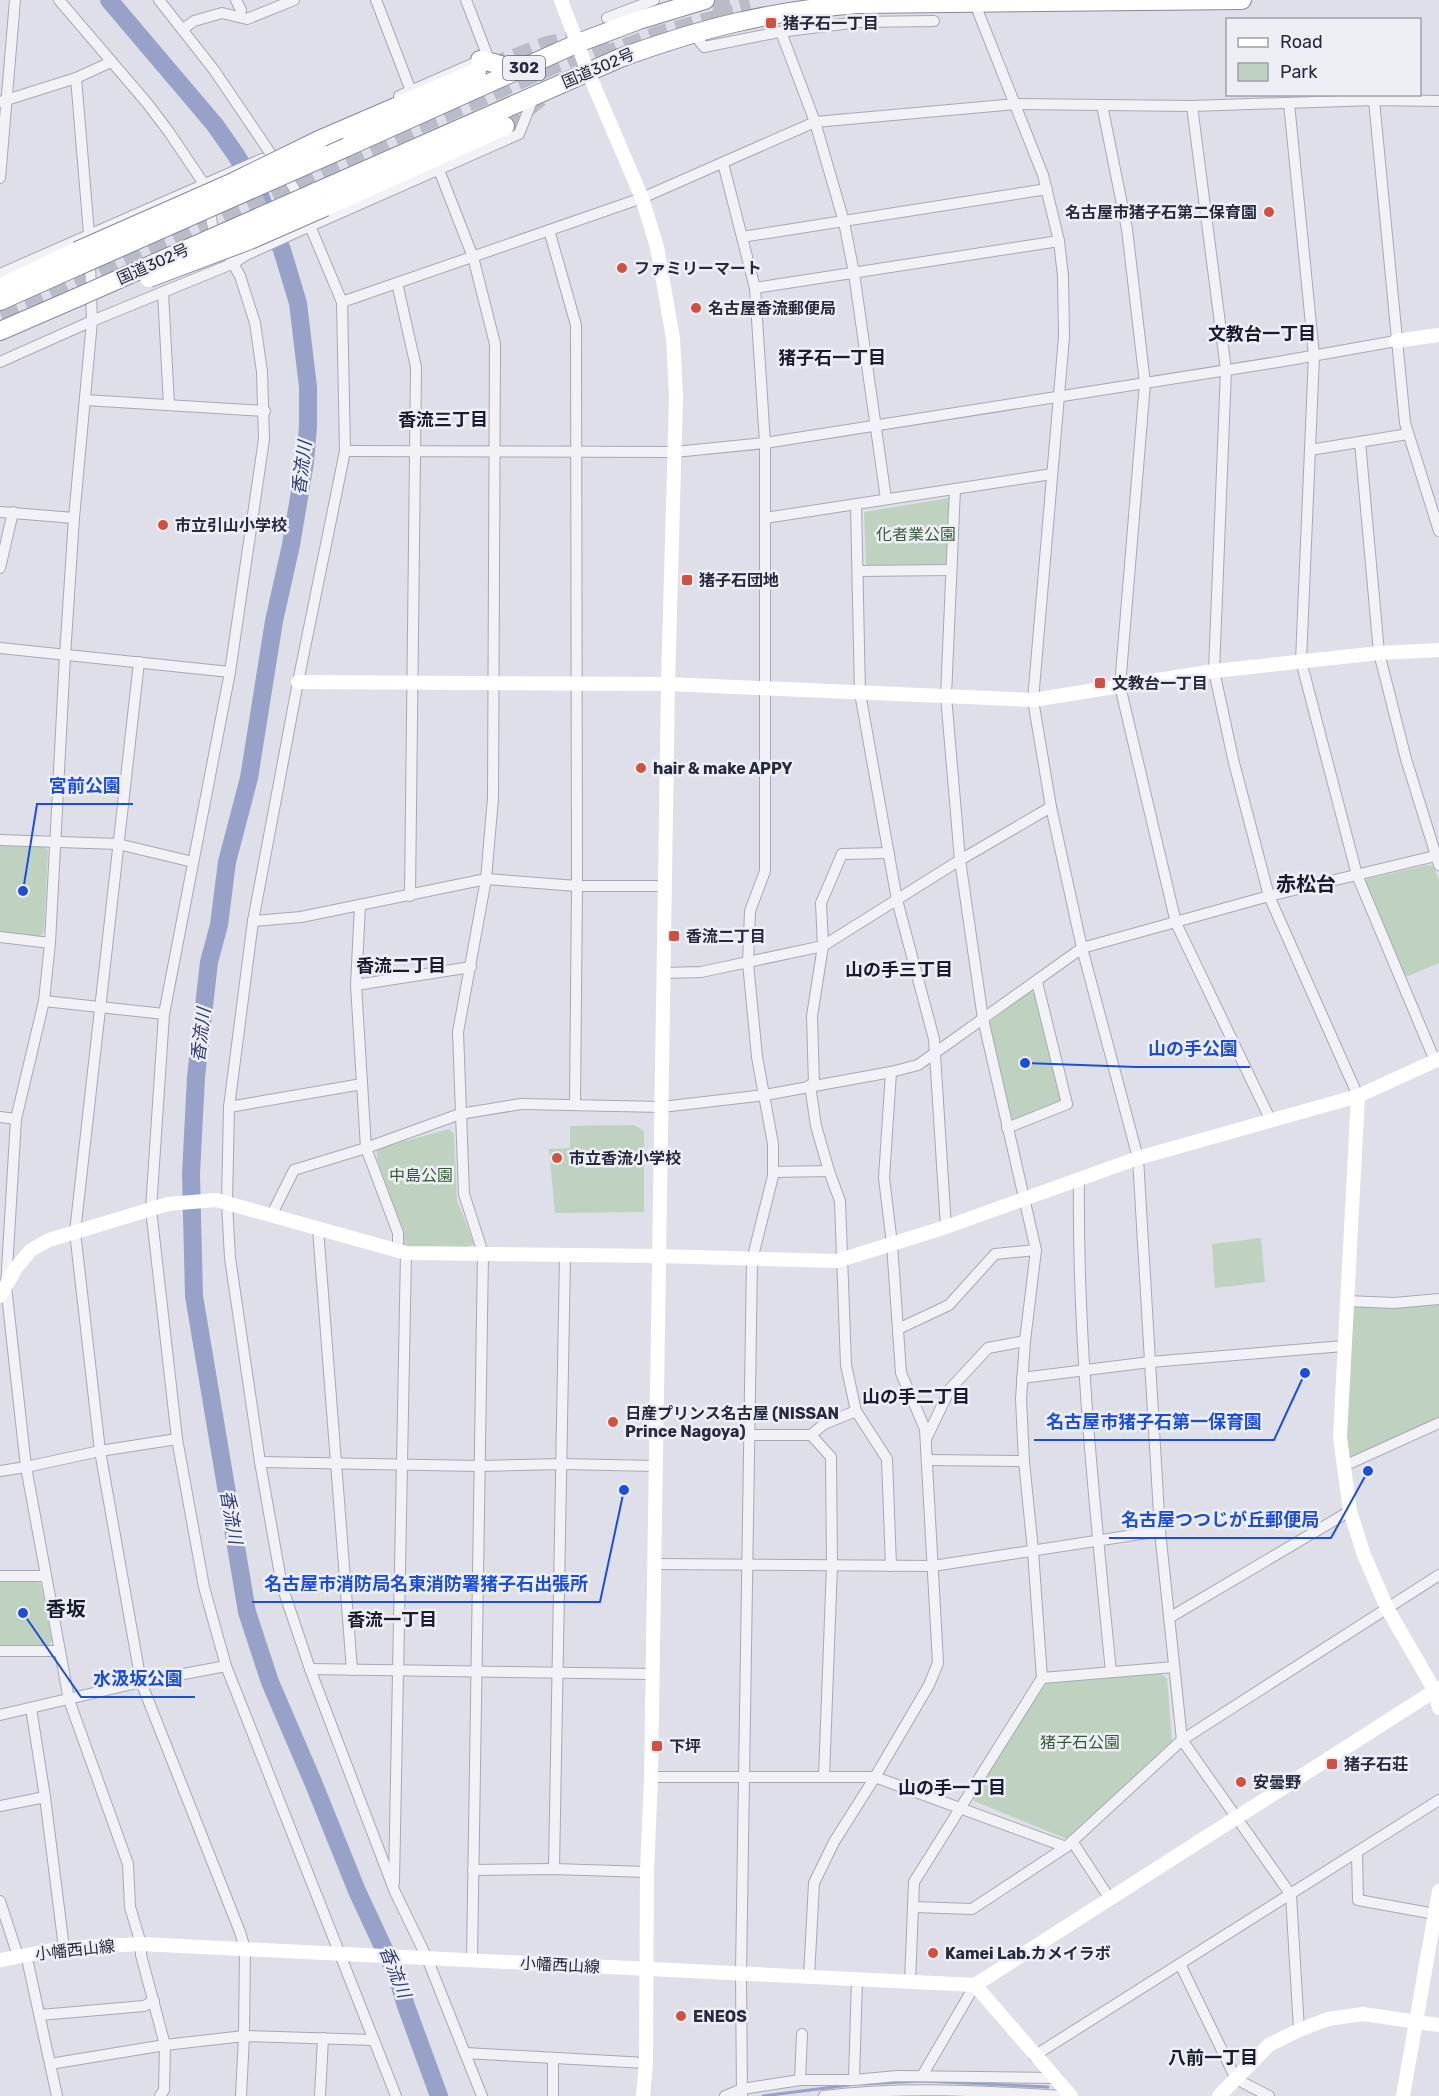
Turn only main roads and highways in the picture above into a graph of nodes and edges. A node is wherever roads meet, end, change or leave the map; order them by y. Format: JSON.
{"nodes":[{"id":1,"x":705,"y":0,"type":"tunnel mouth"},
{"id":2,"x":1242,"y":0,"type":"edge"},
{"id":3,"x":651,"y":1,"type":"edge"},
{"id":4,"x":975,"y":2,"type":"edge"},
{"id":5,"x":639,"y":20,"type":"junction"},
{"id":6,"x":522,"y":69,"type":"junction"},
{"id":7,"x":505,"y":126,"type":"tunnel mouth"},
{"id":8,"x":321,"y":199,"type":"junction"},
{"id":9,"x":78,"y":258,"type":"junction"},
{"id":10,"x":0,"y":288,"type":"edge"},
{"id":11,"x":0,"y":301,"type":"edge"},
{"id":12,"x":0,"y":331,"type":"edge"}],
"edges":[{"from":1,"to":5,"type":"highway","name":"国道302号","number":"302"},
{"from":2,"to":4,"type":"highway","name":"国道302号","number":"302"},
{"from":3,"to":5,"type":"highway"},
{"from":4,"to":8,"type":"highway","name":"国道302号","number":"302"},
{"from":5,"to":6,"type":"highway","name":"国道302号","number":"302"},
{"from":6,"to":9,"type":"highway","name":"国道302号","number":"302","bridge":true},
{"from":6,"to":9,"type":"highway","bridge":true},
{"from":7,"to":8,"type":"highway"},
{"from":8,"to":12,"type":"highway","name":"国道302号","number":"302","bridge":true},
{"from":9,"to":10,"type":"highway"},
{"from":9,"to":11,"type":"highway","name":"国道302号","number":"302"}]}
